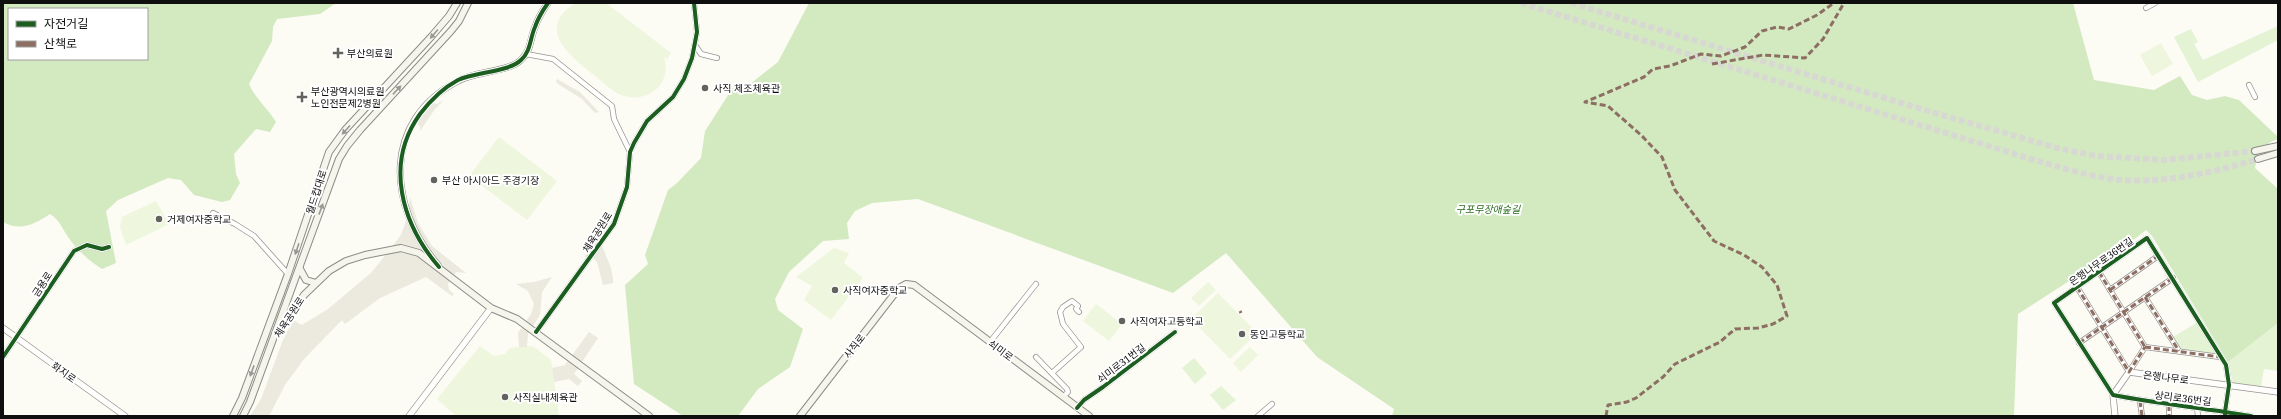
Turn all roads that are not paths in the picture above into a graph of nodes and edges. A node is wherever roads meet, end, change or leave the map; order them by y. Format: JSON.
{"nodes":[{"id":1,"x":457,"y":3,"type":"edge"},
{"id":2,"x":468,"y":3,"type":"edge"},
{"id":3,"x":548,"y":3,"type":"edge"},
{"id":4,"x":694,"y":3,"type":"edge"},
{"id":5,"x":2155,"y":3,"type":"edge"},
{"id":6,"x":2146,"y":8,"type":"dead end"},
{"id":7,"x":695,"y":46,"type":"junction"},
{"id":8,"x":526,"y":54,"type":"junction"},
{"id":9,"x":717,"y":58,"type":"dead end"},
{"id":10,"x":2249,"y":85,"type":"dead end"},
{"id":11,"x":2255,"y":97,"type":"dead end"},
{"id":12,"x":2278,"y":146,"type":"edge"},
{"id":13,"x":2255,"y":151,"type":"tunnel mouth"},
{"id":14,"x":630,"y":152,"type":"junction"},
{"id":15,"x":2276,"y":154,"type":"edge"},
{"id":16,"x":2258,"y":159,"type":"tunnel mouth"},
{"id":17,"x":213,"y":213,"type":"dead end"},
{"id":18,"x":109,"y":247,"type":"dead end"},
{"id":19,"x":2158,"y":256,"type":"junction"},
{"id":20,"x":439,"y":267,"type":"junction"},
{"id":21,"x":300,"y":269,"type":"junction"},
{"id":22,"x":2099,"y":272,"type":"junction"},
{"id":23,"x":288,"y":274,"type":"junction"},
{"id":24,"x":2173,"y":278,"type":"junction"},
{"id":25,"x":316,"y":283,"type":"junction"},
{"id":26,"x":914,"y":284,"type":"joint"},
{"id":27,"x":1036,"y":284,"type":"dead end"},
{"id":28,"x":2077,"y":287,"type":"junction"},
{"id":29,"x":2110,"y":290,"type":"junction"},
{"id":30,"x":2145,"y":297,"type":"junction"},
{"id":31,"x":491,"y":308,"type":"junction"},
{"id":32,"x":1079,"y":312,"type":"dead end"},
{"id":33,"x":2124,"y":312,"type":"junction"},
{"id":34,"x":3,"y":328,"type":"edge"},
{"id":35,"x":2102,"y":328,"type":"junction"},
{"id":36,"x":536,"y":332,"type":"junction"},
{"id":37,"x":1175,"y":332,"type":"dead end"},
{"id":38,"x":17,"y":338,"type":"junction"},
{"id":39,"x":990,"y":342,"type":"junction"},
{"id":40,"x":2079,"y":344,"type":"junction"},
{"id":41,"x":271,"y":346,"type":"junction"},
{"id":42,"x":2145,"y":347,"type":"junction"},
{"id":43,"x":2179,"y":351,"type":"junction"},
{"id":44,"x":3,"y":357,"type":"edge"},
{"id":45,"x":1036,"y":357,"type":"dead end"},
{"id":46,"x":2220,"y":357,"type":"junction"},
{"id":47,"x":2129,"y":372,"type":"junction"},
{"id":48,"x":1052,"y":373,"type":"junction"},
{"id":49,"x":2229,"y":385,"type":"junction"},
{"id":50,"x":2278,"y":392,"type":"edge"},
{"id":51,"x":2113,"y":395,"type":"junction"},
{"id":52,"x":1063,"y":397,"type":"junction"},
{"id":53,"x":2140,"y":401,"type":"junction"},
{"id":54,"x":1272,"y":404,"type":"dead end"},
{"id":55,"x":2169,"y":404,"type":"junction"},
{"id":56,"x":1077,"y":408,"type":"junction"},
{"id":57,"x":2197,"y":408,"type":"junction"},
{"id":58,"x":2225,"y":414,"type":"edge"},
{"id":59,"x":125,"y":416,"type":"edge"},
{"id":60,"x":233,"y":416,"type":"edge"},
{"id":61,"x":243,"y":416,"type":"edge"},
{"id":62,"x":409,"y":416,"type":"edge"},
{"id":63,"x":649,"y":416,"type":"edge"},
{"id":64,"x":800,"y":416,"type":"edge"},
{"id":65,"x":1089,"y":416,"type":"edge"},
{"id":66,"x":1258,"y":416,"type":"edge"},
{"id":67,"x":2115,"y":416,"type":"edge"},
{"id":68,"x":2142,"y":416,"type":"edge"},
{"id":69,"x":2170,"y":416,"type":"edge"},
{"id":70,"x":2198,"y":416,"type":"edge"},
{"id":71,"x":2251,"y":416,"type":"edge"}],
"edges":[{"from":1,"to":23,"type":"main road","name":"월드컵대로","one_way":true},
{"from":21,"to":2,"type":"main road","name":"월드컵대로","one_way":true},
{"from":3,"to":8,"type":"street"},
{"from":4,"to":7,"type":"street","name":"체육공원로"},
{"from":5,"to":6,"type":"street"},
{"from":7,"to":9,"type":"street"},
{"from":7,"to":14,"type":"street","name":"체육공원로"},
{"from":8,"to":14,"type":"street"},
{"from":8,"to":20,"type":"street"},
{"from":10,"to":11,"type":"street"},
{"from":12,"to":13,"type":"main road"},
{"from":14,"to":36,"type":"street","name":"체육공원로"},
{"from":15,"to":16,"type":"main road"},
{"from":17,"to":23,"type":"street"},
{"from":18,"to":38,"type":"street","name":"금용로"},
{"from":19,"to":22,"type":"street","name":"은행나무로36번길"},
{"from":19,"to":24,"type":"street","name":"은행나무로36번길"},
{"from":19,"to":29,"type":"street"},
{"from":20,"to":25,"type":"main road","name":"체육공원로"},
{"from":20,"to":31,"type":"main road","name":"체육공원로"},
{"from":21,"to":25,"type":"main road"},
{"from":21,"to":41,"type":"main road","name":"월드컵대로"},
{"from":22,"to":28,"type":"street","name":"은행나무로36번길"},
{"from":22,"to":29,"type":"street"},
{"from":23,"to":60,"type":"main road","name":"월드컵대로","one_way":true},
{"from":24,"to":30,"type":"street"},
{"from":24,"to":46,"type":"street","name":"은행나무로36번길"},
{"from":25,"to":41,"type":"main road","name":"체육공원로"},
{"from":26,"to":39,"type":"main road","name":"쇠미로"},
{"from":26,"to":64,"type":"main road","name":"사직로"},
{"from":27,"to":39,"type":"street"},
{"from":28,"to":35,"type":"street","name":"은행나무로"},
{"from":28,"to":40,"type":"street","name":"은행나무로36번길"},
{"from":29,"to":33,"type":"street"},
{"from":30,"to":33,"type":"street"},
{"from":30,"to":43,"type":"street"},
{"from":31,"to":36,"type":"main road","name":"체육공원로"},
{"from":31,"to":62,"type":"street"},
{"from":32,"to":48,"type":"street"},
{"from":33,"to":35,"type":"street"},
{"from":33,"to":42,"type":"street"},
{"from":34,"to":38,"type":"street","name":"화지로"},
{"from":35,"to":40,"type":"street"},
{"from":35,"to":47,"type":"street","name":"은행나무로"},
{"from":36,"to":63,"type":"main road","name":"체육공원로"},
{"from":37,"to":56,"type":"street","name":"쇠미로31번길"},
{"from":38,"to":44,"type":"street","name":"금용로"},
{"from":38,"to":59,"type":"street","name":"화지로"},
{"from":39,"to":52,"type":"main road","name":"쇠미로"},
{"from":40,"to":51,"type":"street","name":"은행나무로36번길"},
{"from":41,"to":61,"type":"main road","name":"월드컵대로"},
{"from":42,"to":43,"type":"street"},
{"from":42,"to":47,"type":"street"},
{"from":43,"to":46,"type":"street"},
{"from":45,"to":48,"type":"street"},
{"from":46,"to":49,"type":"street","name":"은행나무로36번길"},
{"from":47,"to":49,"type":"street","name":"은행나무로"},
{"from":47,"to":51,"type":"street"},
{"from":48,"to":52,"type":"street"},
{"from":49,"to":50,"type":"street","name":"은행나무로"},
{"from":49,"to":58,"type":"street"},
{"from":51,"to":53,"type":"street","name":"상리로36번길"},
{"from":51,"to":67,"type":"street"},
{"from":52,"to":56,"type":"main road","name":"쇠미로"},
{"from":53,"to":55,"type":"street","name":"상리로36번길"},
{"from":53,"to":68,"type":"street"},
{"from":54,"to":66,"type":"street"},
{"from":55,"to":57,"type":"street","name":"상리로36번길"},
{"from":55,"to":69,"type":"street"},
{"from":56,"to":65,"type":"main road","name":"쇠미로"},
{"from":57,"to":58,"type":"street","name":"상리로36번길"},
{"from":57,"to":70,"type":"street"},
{"from":58,"to":71,"type":"street","name":"상리로36번길"}]}
